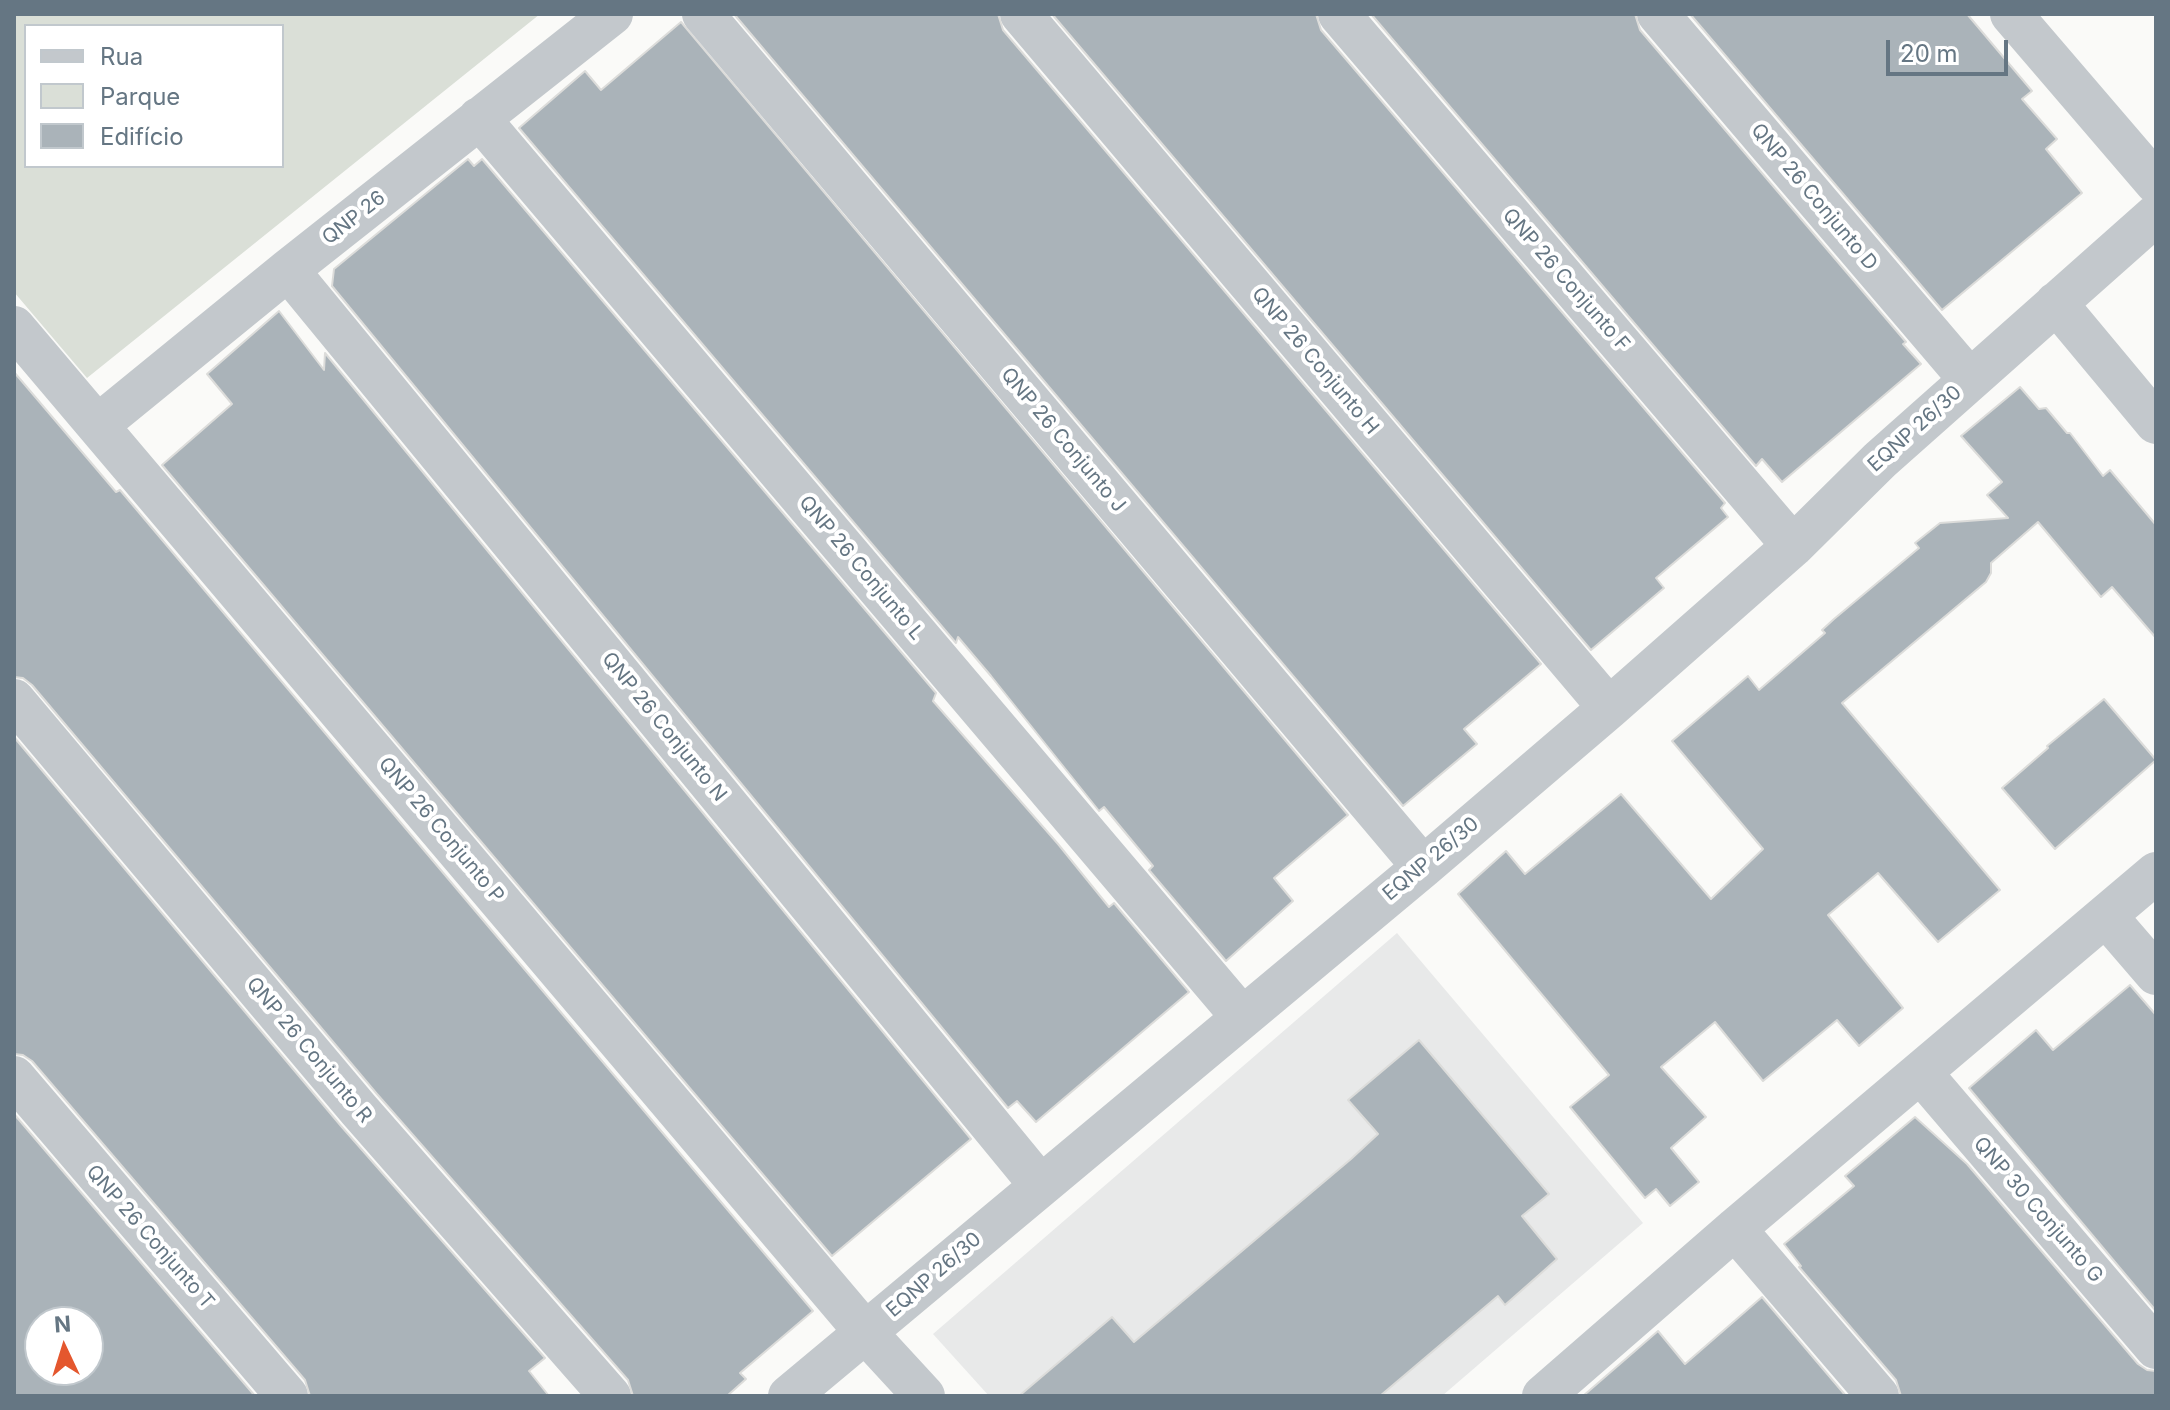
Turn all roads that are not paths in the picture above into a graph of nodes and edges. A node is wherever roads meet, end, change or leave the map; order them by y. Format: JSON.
{"nodes":[{"id":1,"x":612,"y":14,"type":"edge"},
{"id":2,"x":703,"y":14,"type":"edge"},
{"id":3,"x":1021,"y":14,"type":"edge"},
{"id":4,"x":1339,"y":14,"type":"edge"},
{"id":5,"x":1658,"y":14,"type":"edge"},
{"id":6,"x":2011,"y":14,"type":"edge"},
{"id":7,"x":479,"y":118,"type":"junction"},
{"id":8,"x":2156,"y":183,"type":"edge"},
{"id":9,"x":2156,"y":215,"type":"edge"},
{"id":10,"x":288,"y":270,"type":"junction"},
{"id":11,"x":2056,"y":303,"type":"junction"},
{"id":12,"x":14,"y":327,"type":"edge"},
{"id":13,"x":1970,"y":380,"type":"junction"},
{"id":14,"x":2156,"y":423,"type":"edge"},
{"id":15,"x":98,"y":425,"type":"junction"},
{"id":16,"x":1793,"y":546,"type":"junction"},
{"id":17,"x":14,"y":700,"type":"edge"},
{"id":18,"x":1609,"y":708,"type":"junction"},
{"id":19,"x":1423,"y":867,"type":"junction"},
{"id":20,"x":2156,"y":873,"type":"edge"},
{"id":21,"x":2106,"y":916,"type":"junction"},
{"id":22,"x":2156,"y":974,"type":"edge"},
{"id":23,"x":1242,"y":1017,"type":"junction"},
{"id":24,"x":1921,"y":1073,"type":"junction"},
{"id":25,"x":14,"y":1077,"type":"edge"},
{"id":26,"x":1040,"y":1185,"type":"junction"},
{"id":27,"x":1735,"y":1229,"type":"junction"},
{"id":28,"x":866,"y":1333,"type":"junction"},
{"id":29,"x":2156,"y":1348,"type":"edge"},
{"id":30,"x":1550,"y":1394,"type":"edge"},
{"id":31,"x":287,"y":1396,"type":"edge"},
{"id":32,"x":610,"y":1396,"type":"edge"},
{"id":33,"x":789,"y":1396,"type":"edge"},
{"id":34,"x":924,"y":1396,"type":"edge"},
{"id":35,"x":1878,"y":1396,"type":"edge"}],
"edges":[{"from":1,"to":7,"type":"street","name":"QNP 26"},
{"from":2,"to":19,"type":"street","name":"QNP 26 Conjunto J"},
{"from":3,"to":18,"type":"street","name":"QNP 26 Conjunto H"},
{"from":4,"to":16,"type":"street","name":"QNP 26 Conjunto F"},
{"from":5,"to":13,"type":"street","name":"QNP 26 Conjunto D"},
{"from":6,"to":8,"type":"street"},
{"from":7,"to":10,"type":"street","name":"QNP 26"},
{"from":7,"to":23,"type":"street","name":"QNP 26 Conjunto L"},
{"from":9,"to":11,"type":"street","name":"EQNP 26/30"},
{"from":10,"to":15,"type":"street","name":"QNP 26"},
{"from":10,"to":26,"type":"street","name":"QNP 26 Conjunto N"},
{"from":11,"to":13,"type":"street","name":"EQNP 26/30"},
{"from":11,"to":14,"type":"street"},
{"from":12,"to":15,"type":"street","name":"QNP 26 Conjunto P"},
{"from":13,"to":16,"type":"street","name":"EQNP 26/30"},
{"from":15,"to":28,"type":"street","name":"QNP 26 Conjunto P"},
{"from":16,"to":18,"type":"street","name":"EQNP 26/30"},
{"from":17,"to":32,"type":"street","name":"QNP 26 Conjunto R"},
{"from":18,"to":19,"type":"street","name":"EQNP 26/30"},
{"from":19,"to":23,"type":"street","name":"EQNP 26/30"},
{"from":20,"to":21,"type":"street"},
{"from":21,"to":22,"type":"street"},
{"from":21,"to":24,"type":"street"},
{"from":23,"to":26,"type":"street","name":"EQNP 26/30"},
{"from":24,"to":27,"type":"street"},
{"from":24,"to":29,"type":"street","name":"QNP 30 Conjunto G"},
{"from":25,"to":31,"type":"street","name":"QNP 26 Conjunto T"},
{"from":26,"to":28,"type":"street","name":"EQNP 26/30"},
{"from":27,"to":30,"type":"street"},
{"from":27,"to":35,"type":"street"},
{"from":28,"to":33,"type":"street","name":"EQNP 26/30"},
{"from":28,"to":34,"type":"street","name":"QNP 26 Conjunto P"}]}
